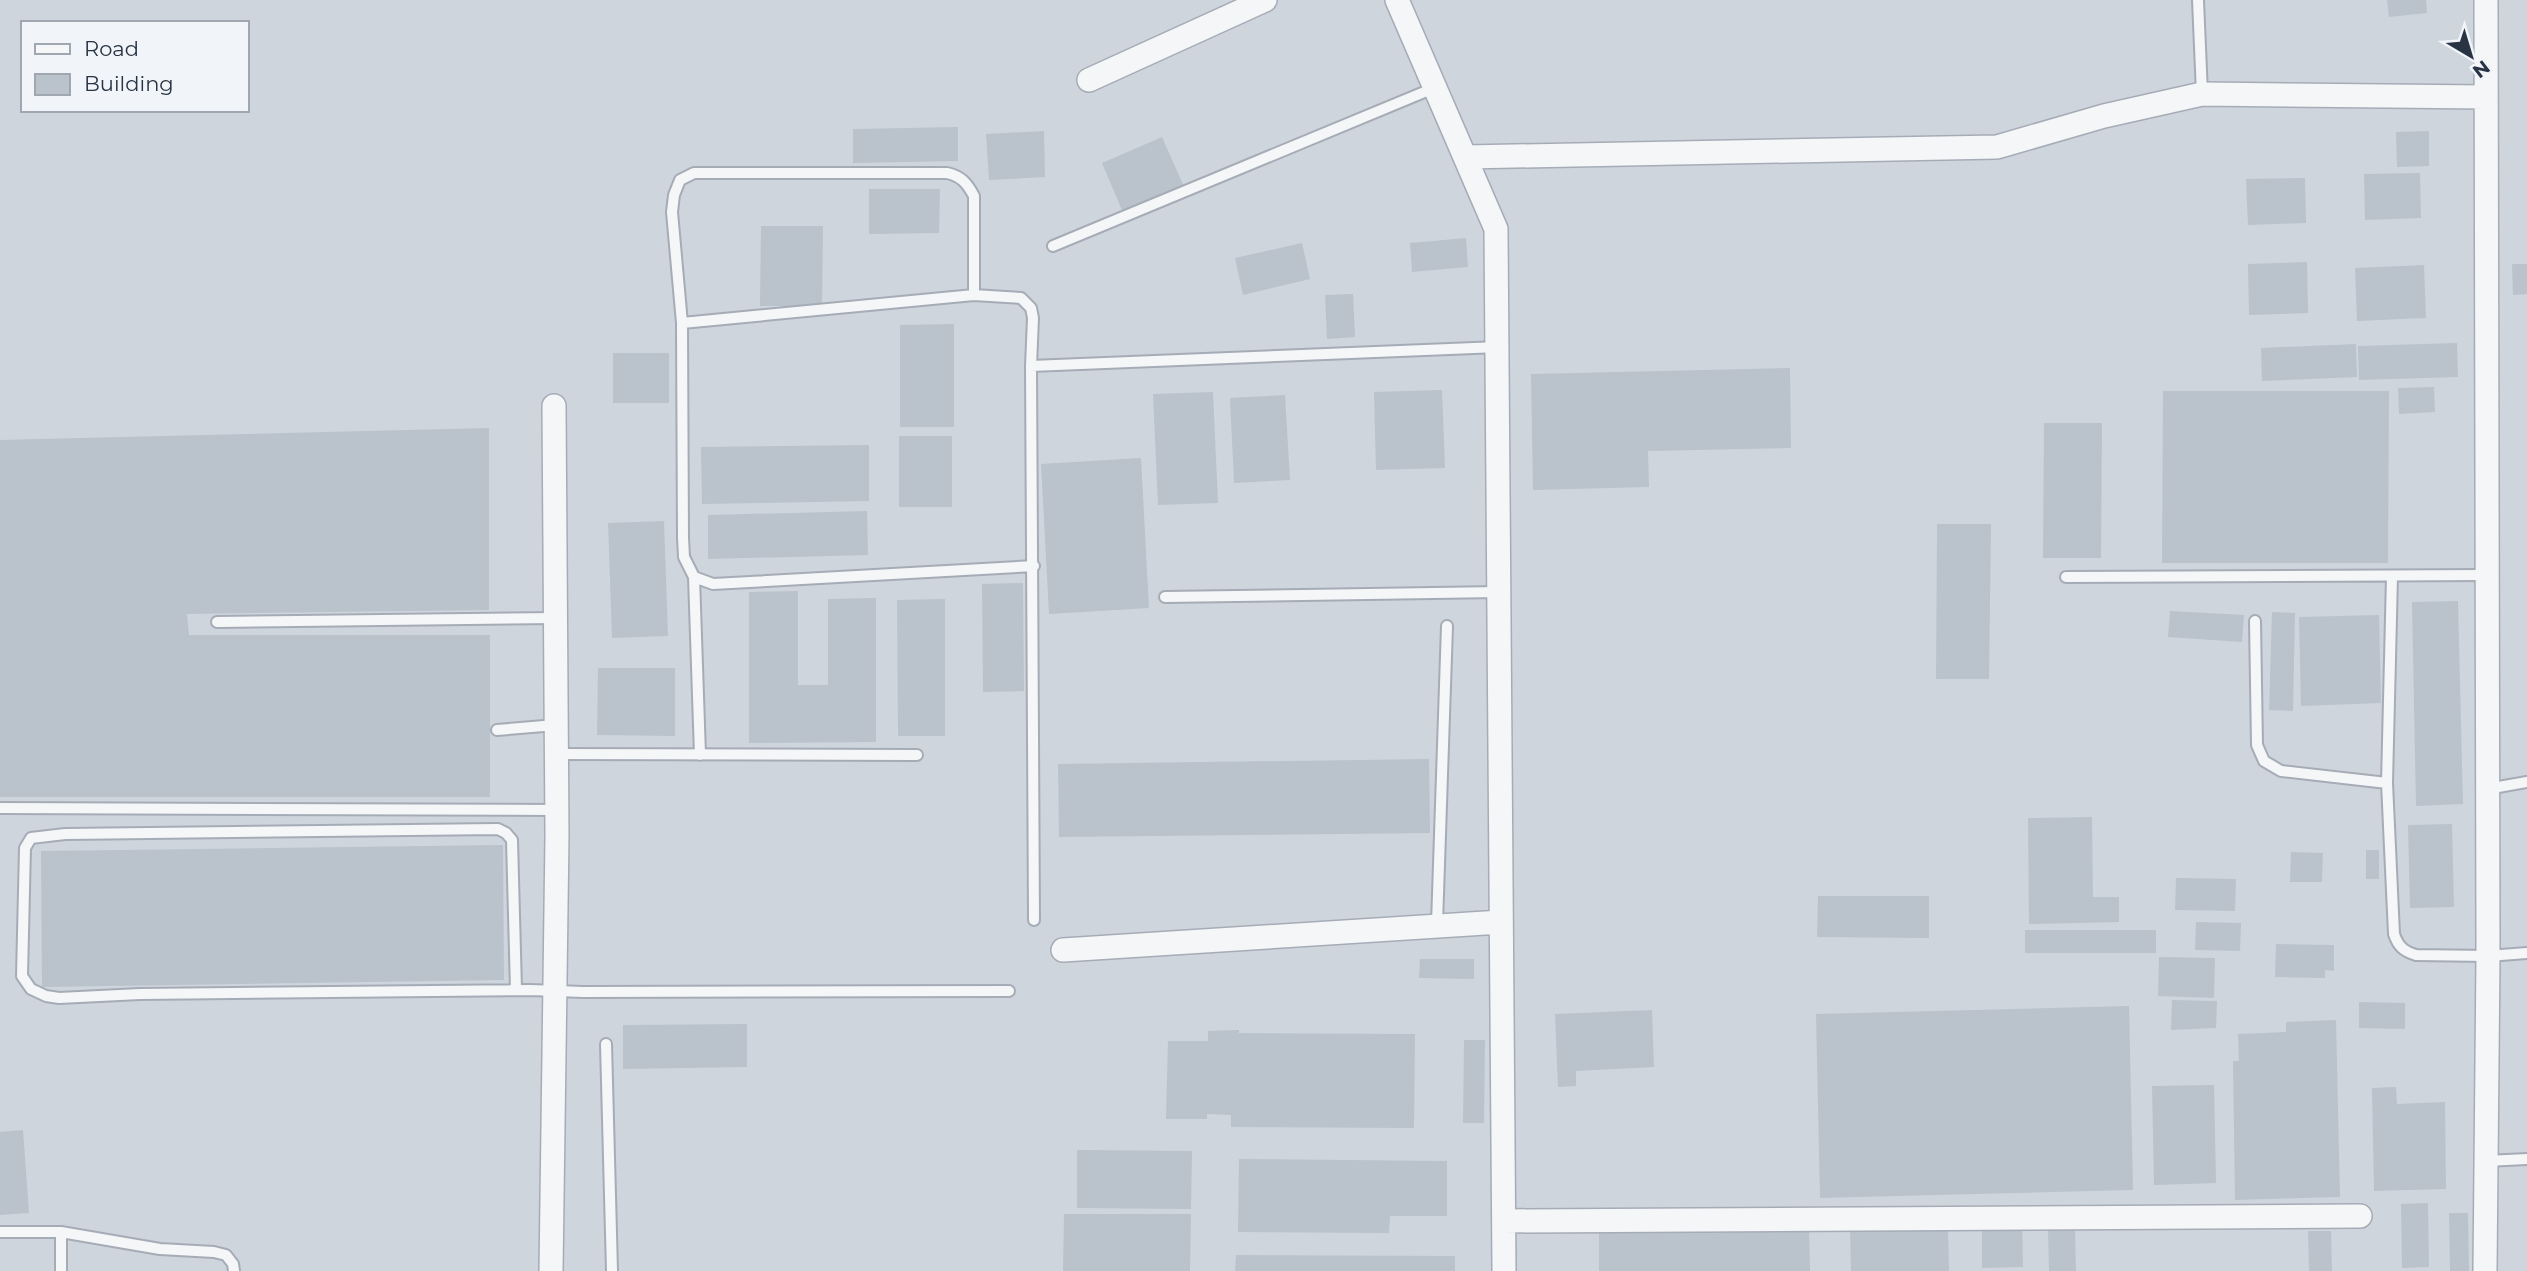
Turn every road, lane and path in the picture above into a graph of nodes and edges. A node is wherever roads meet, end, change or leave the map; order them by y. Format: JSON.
{"nodes":[{"id":1,"x":1397,"y":0,"type":"edge"},
{"id":2,"x":2198,"y":0,"type":"edge"},
{"id":3,"x":2486,"y":0,"type":"edge"},
{"id":4,"x":1256,"y":2,"type":"edge"},
{"id":5,"x":1089,"y":80,"type":"dead end"},
{"id":6,"x":1434,"y":88,"type":"junction"},
{"id":7,"x":2202,"y":94,"type":"junction"},
{"id":8,"x":2486,"y":97,"type":"junction"},
{"id":9,"x":1466,"y":157,"type":"junction"},
{"id":10,"x":1053,"y":246,"type":"dead end"},
{"id":11,"x":974,"y":295,"type":"junction"},
{"id":12,"x":682,"y":323,"type":"junction"},
{"id":13,"x":1499,"y":347,"type":"junction"},
{"id":14,"x":1031,"y":366,"type":"junction"},
{"id":15,"x":554,"y":406,"type":"dead end"},
{"id":16,"x":1034,"y":566,"type":"junction"},
{"id":17,"x":2487,"y":575,"type":"junction"},
{"id":18,"x":2392,"y":576,"type":"junction"},
{"id":19,"x":694,"y":577,"type":"junction"},
{"id":20,"x":2066,"y":577,"type":"dead end"},
{"id":21,"x":1499,"y":592,"type":"junction"},
{"id":22,"x":1165,"y":597,"type":"dead end"},
{"id":23,"x":556,"y":618,"type":"junction"},
{"id":24,"x":2255,"y":621,"type":"dead end"},
{"id":25,"x":217,"y":622,"type":"dead end"},
{"id":26,"x":1447,"y":626,"type":"dead end"},
{"id":27,"x":556,"y":725,"type":"junction"},
{"id":28,"x":497,"y":730,"type":"dead end"},
{"id":29,"x":556,"y":754,"type":"junction"},
{"id":30,"x":700,"y":755,"type":"junction"},
{"id":31,"x":917,"y":755,"type":"dead end"},
{"id":32,"x":2527,"y":782,"type":"edge"},
{"id":33,"x":2387,"y":783,"type":"junction"},
{"id":34,"x":2487,"y":789,"type":"junction"},
{"id":35,"x":0,"y":808,"type":"edge"},
{"id":36,"x":556,"y":810,"type":"junction"},
{"id":37,"x":1034,"y":920,"type":"dead end"},
{"id":38,"x":1501,"y":922,"type":"junction"},
{"id":39,"x":1437,"y":924,"type":"junction"},
{"id":40,"x":1063,"y":950,"type":"dead end"},
{"id":41,"x":2527,"y":953,"type":"edge"},
{"id":42,"x":2488,"y":956,"type":"junction"},
{"id":43,"x":516,"y":990,"type":"junction"},
{"id":44,"x":554,"y":990,"type":"junction"},
{"id":45,"x":1009,"y":991,"type":"dead end"},
{"id":46,"x":606,"y":1044,"type":"dead end"},
{"id":47,"x":2527,"y":1159,"type":"edge"},
{"id":48,"x":2486,"y":1161,"type":"junction"},
{"id":49,"x":2360,"y":1216,"type":"dead end"},
{"id":50,"x":1504,"y":1221,"type":"junction"},
{"id":51,"x":0,"y":1232,"type":"edge"},
{"id":52,"x":61,"y":1232,"type":"junction"},
{"id":53,"x":61,"y":1271,"type":"edge"},
{"id":54,"x":234,"y":1271,"type":"edge"},
{"id":55,"x":551,"y":1271,"type":"edge"},
{"id":56,"x":612,"y":1271,"type":"edge"},
{"id":57,"x":1504,"y":1271,"type":"edge"},
{"id":58,"x":2485,"y":1271,"type":"edge"}],
"edges":[{"from":1,"to":6,"type":"street"},
{"from":2,"to":7,"type":"lane"},
{"from":3,"to":8,"type":"street"},
{"from":4,"to":5,"type":"street"},
{"from":6,"to":9,"type":"street"},
{"from":6,"to":10,"type":"lane"},
{"from":7,"to":8,"type":"street"},
{"from":7,"to":9,"type":"street"},
{"from":8,"to":17,"type":"street"},
{"from":9,"to":13,"type":"street"},
{"from":11,"to":12,"type":"lane"},
{"from":11,"to":12,"type":"lane"},
{"from":11,"to":14,"type":"lane"},
{"from":12,"to":19,"type":"lane"},
{"from":13,"to":14,"type":"lane"},
{"from":13,"to":21,"type":"street"},
{"from":14,"to":16,"type":"lane"},
{"from":15,"to":23,"type":"street"},
{"from":16,"to":19,"type":"lane"},
{"from":16,"to":37,"type":"lane"},
{"from":17,"to":18,"type":"lane"},
{"from":17,"to":34,"type":"street"},
{"from":18,"to":20,"type":"lane"},
{"from":18,"to":33,"type":"lane"},
{"from":19,"to":30,"type":"lane"},
{"from":21,"to":22,"type":"lane"},
{"from":21,"to":38,"type":"street"},
{"from":23,"to":25,"type":"lane"},
{"from":23,"to":27,"type":"street"},
{"from":24,"to":33,"type":"lane"},
{"from":26,"to":39,"type":"lane"},
{"from":27,"to":28,"type":"lane"},
{"from":27,"to":29,"type":"street"},
{"from":29,"to":30,"type":"lane"},
{"from":29,"to":36,"type":"street"},
{"from":30,"to":31,"type":"lane"},
{"from":32,"to":34,"type":"lane"},
{"from":33,"to":42,"type":"lane"},
{"from":34,"to":42,"type":"street"},
{"from":35,"to":36,"type":"lane"},
{"from":36,"to":44,"type":"street"},
{"from":38,"to":39,"type":"street"},
{"from":38,"to":50,"type":"street"},
{"from":39,"to":40,"type":"street"},
{"from":41,"to":42,"type":"lane"},
{"from":42,"to":48,"type":"street"},
{"from":43,"to":43,"type":"lane"},
{"from":43,"to":44,"type":"lane"},
{"from":44,"to":45,"type":"lane"},
{"from":44,"to":55,"type":"street"},
{"from":46,"to":56,"type":"lane"},
{"from":47,"to":48,"type":"lane"},
{"from":48,"to":58,"type":"street"},
{"from":49,"to":50,"type":"street"},
{"from":50,"to":57,"type":"street"},
{"from":51,"to":52,"type":"lane"},
{"from":52,"to":53,"type":"lane"},
{"from":52,"to":54,"type":"lane"}]}
